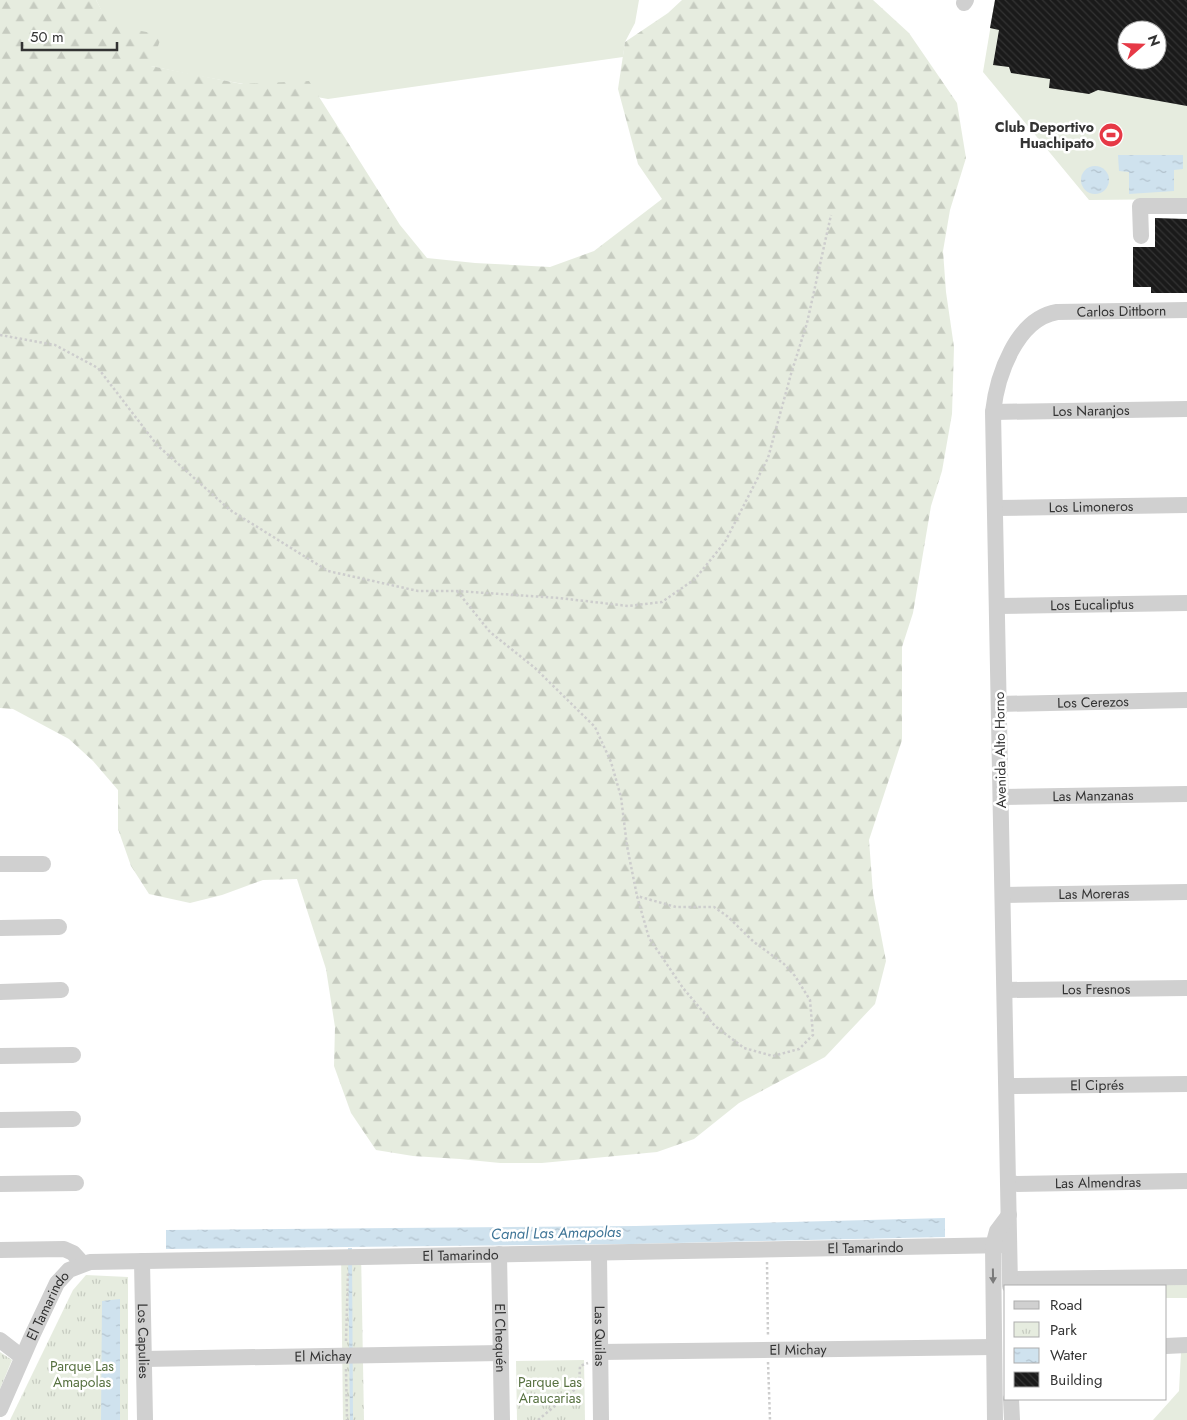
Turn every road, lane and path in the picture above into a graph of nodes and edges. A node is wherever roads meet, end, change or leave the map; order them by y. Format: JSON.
{"nodes":[{"id":1,"x":1187,"y":206,"type":"edge"},
{"id":2,"x":831,"y":214,"type":"dead end"},
{"id":3,"x":1141,"y":236,"type":"dead end"},
{"id":4,"x":1187,"y":310,"type":"edge"},
{"id":5,"x":1057,"y":312,"type":"joint"},
{"id":6,"x":0,"y":335,"type":"edge"},
{"id":7,"x":1187,"y":409,"type":"edge"},
{"id":8,"x":993,"y":412,"type":"junction"},
{"id":9,"x":1187,"y":505,"type":"edge"},
{"id":10,"x":995,"y":508,"type":"junction"},
{"id":11,"x":457,"y":591,"type":"junction"},
{"id":12,"x":1187,"y":603,"type":"edge"},
{"id":13,"x":997,"y":606,"type":"junction"},
{"id":14,"x":1187,"y":700,"type":"edge"},
{"id":15,"x":999,"y":704,"type":"junction"},
{"id":16,"x":1187,"y":794,"type":"edge"},
{"id":17,"x":1001,"y":798,"type":"junction"},
{"id":18,"x":0,"y":864,"type":"edge"},
{"id":19,"x":43,"y":864,"type":"dead end"},
{"id":20,"x":1187,"y":892,"type":"edge"},
{"id":21,"x":1003,"y":895,"type":"junction"},
{"id":22,"x":637,"y":896,"type":"junction"},
{"id":23,"x":59,"y":927,"type":"dead end"},
{"id":24,"x":0,"y":928,"type":"edge"},
{"id":25,"x":1187,"y":988,"type":"edge"},
{"id":26,"x":61,"y":990,"type":"dead end"},
{"id":27,"x":1005,"y":990,"type":"junction"},
{"id":28,"x":0,"y":992,"type":"edge"},
{"id":29,"x":73,"y":1055,"type":"dead end"},
{"id":30,"x":0,"y":1056,"type":"edge"},
{"id":31,"x":1187,"y":1084,"type":"edge"},
{"id":32,"x":1006,"y":1086,"type":"junction"},
{"id":33,"x":73,"y":1119,"type":"dead end"},
{"id":34,"x":0,"y":1120,"type":"edge"},
{"id":35,"x":1187,"y":1181,"type":"edge"},
{"id":36,"x":76,"y":1183,"type":"dead end"},
{"id":37,"x":0,"y":1184,"type":"edge"},
{"id":38,"x":1008,"y":1184,"type":"junction"},
{"id":39,"x":1009,"y":1215,"type":"junction"},
{"id":40,"x":993,"y":1246,"type":"junction"},
{"id":41,"x":1009,"y":1246,"type":"junction"},
{"id":42,"x":0,"y":1250,"type":"edge"},
{"id":43,"x":500,"y":1254,"type":"junction"},
{"id":44,"x":599,"y":1254,"type":"junction"},
{"id":45,"x":348,"y":1257,"type":"junction"},
{"id":46,"x":142,"y":1261,"type":"junction"},
{"id":47,"x":83,"y":1264,"type":"junction"},
{"id":48,"x":1187,"y":1276,"type":"edge"},
{"id":49,"x":1010,"y":1282,"type":"edge"},
{"id":50,"x":0,"y":1340,"type":"edge"},
{"id":51,"x":1187,"y":1345,"type":"edge"},
{"id":52,"x":1167,"y":1346,"type":"edge"},
{"id":53,"x":994,"y":1347,"type":"junction"},
{"id":54,"x":501,"y":1353,"type":"junction"},
{"id":55,"x":346,"y":1356,"type":"junction"},
{"id":56,"x":22,"y":1357,"type":"junction"},
{"id":57,"x":600,"y":1358,"type":"junction"},
{"id":58,"x":144,"y":1359,"type":"junction"},
{"id":59,"x":1011,"y":1400,"type":"edge"},
{"id":60,"x":0,"y":1409,"type":"edge"},
{"id":61,"x":145,"y":1420,"type":"edge"},
{"id":62,"x":348,"y":1420,"type":"edge"},
{"id":63,"x":502,"y":1420,"type":"edge"},
{"id":64,"x":538,"y":1420,"type":"edge"},
{"id":65,"x":601,"y":1420,"type":"edge"},
{"id":66,"x":995,"y":1420,"type":"edge"},
{"id":67,"x":1012,"y":1420,"type":"edge"}],
"edges":[{"from":1,"to":3,"type":"street"},
{"from":2,"to":11,"type":"path"},
{"from":4,"to":5,"type":"street","name":"Carlos Dittborn"},
{"from":5,"to":8,"type":"street","name":"Avenida Alto Horno"},
{"from":6,"to":11,"type":"path"},
{"from":7,"to":8,"type":"street","name":"Los Naranjos"},
{"from":8,"to":10,"type":"street","name":"Avenida Alto Horno"},
{"from":9,"to":10,"type":"street","name":"Los Limoneros"},
{"from":10,"to":13,"type":"street","name":"Avenida Alto Horno"},
{"from":11,"to":22,"type":"path"},
{"from":12,"to":13,"type":"street","name":"Los Eucaliptus"},
{"from":13,"to":15,"type":"street","name":"Avenida Alto Horno"},
{"from":14,"to":15,"type":"street","name":"Los Cerezos"},
{"from":15,"to":17,"type":"street","name":"Avenida Alto Horno"},
{"from":16,"to":17,"type":"street","name":"Las Manzanas"},
{"from":17,"to":21,"type":"street","name":"Avenida Alto Horno"},
{"from":18,"to":19,"type":"street"},
{"from":20,"to":21,"type":"street","name":"Las Moreras"},
{"from":21,"to":27,"type":"street","name":"Avenida Alto Horno"},
{"from":22,"to":22,"type":"path"},
{"from":23,"to":24,"type":"street"},
{"from":25,"to":27,"type":"street","name":"Los Fresnos"},
{"from":26,"to":28,"type":"street"},
{"from":27,"to":32,"type":"street","name":"Avenida Alto Horno"},
{"from":29,"to":30,"type":"street"},
{"from":31,"to":32,"type":"street","name":"El Ciprés"},
{"from":32,"to":38,"type":"street","name":"Avenida Alto Horno"},
{"from":33,"to":34,"type":"street"},
{"from":35,"to":38,"type":"street","name":"Las Almendras"},
{"from":36,"to":37,"type":"street"},
{"from":38,"to":39,"type":"street","name":"Avenida Alto Horno"},
{"from":39,"to":40,"type":"street"},
{"from":39,"to":41,"type":"street","name":"Avenida Alto Horno"},
{"from":40,"to":41,"type":"street","name":"El Tamarindo"},
{"from":40,"to":44,"type":"street","name":"El Tamarindo"},
{"from":40,"to":53,"type":"street","one_way":true},
{"from":41,"to":49,"type":"street","name":"Avenida Alto Horno"},
{"from":42,"to":47,"type":"street"},
{"from":43,"to":44,"type":"street","name":"El Tamarindo"},
{"from":43,"to":45,"type":"street","name":"El Tamarindo"},
{"from":43,"to":54,"type":"street","name":"El Chequén"},
{"from":44,"to":57,"type":"street","name":"Las Quilas"},
{"from":45,"to":46,"type":"street","name":"El Tamarindo"},
{"from":45,"to":55,"type":"path"},
{"from":46,"to":47,"type":"street","name":"El Tamarindo"},
{"from":46,"to":58,"type":"street","name":"Los Capulies"},
{"from":47,"to":56,"type":"street","name":"El Tamarindo"},
{"from":48,"to":49,"type":"street"},
{"from":50,"to":56,"type":"street"},
{"from":51,"to":52,"type":"street"},
{"from":53,"to":57,"type":"street","name":"El Michay"},
{"from":53,"to":66,"type":"street"},
{"from":54,"to":55,"type":"street","name":"El Michay"},
{"from":54,"to":63,"type":"street","name":"El Chequén"},
{"from":55,"to":58,"type":"street","name":"El Michay"},
{"from":55,"to":62,"type":"path"},
{"from":56,"to":60,"type":"street","name":"El Tamarindo"},
{"from":57,"to":64,"type":"path"},
{"from":57,"to":65,"type":"street","name":"Las Quilas"},
{"from":58,"to":61,"type":"street","name":"Los Capulies"},
{"from":59,"to":67,"type":"street"}]}
